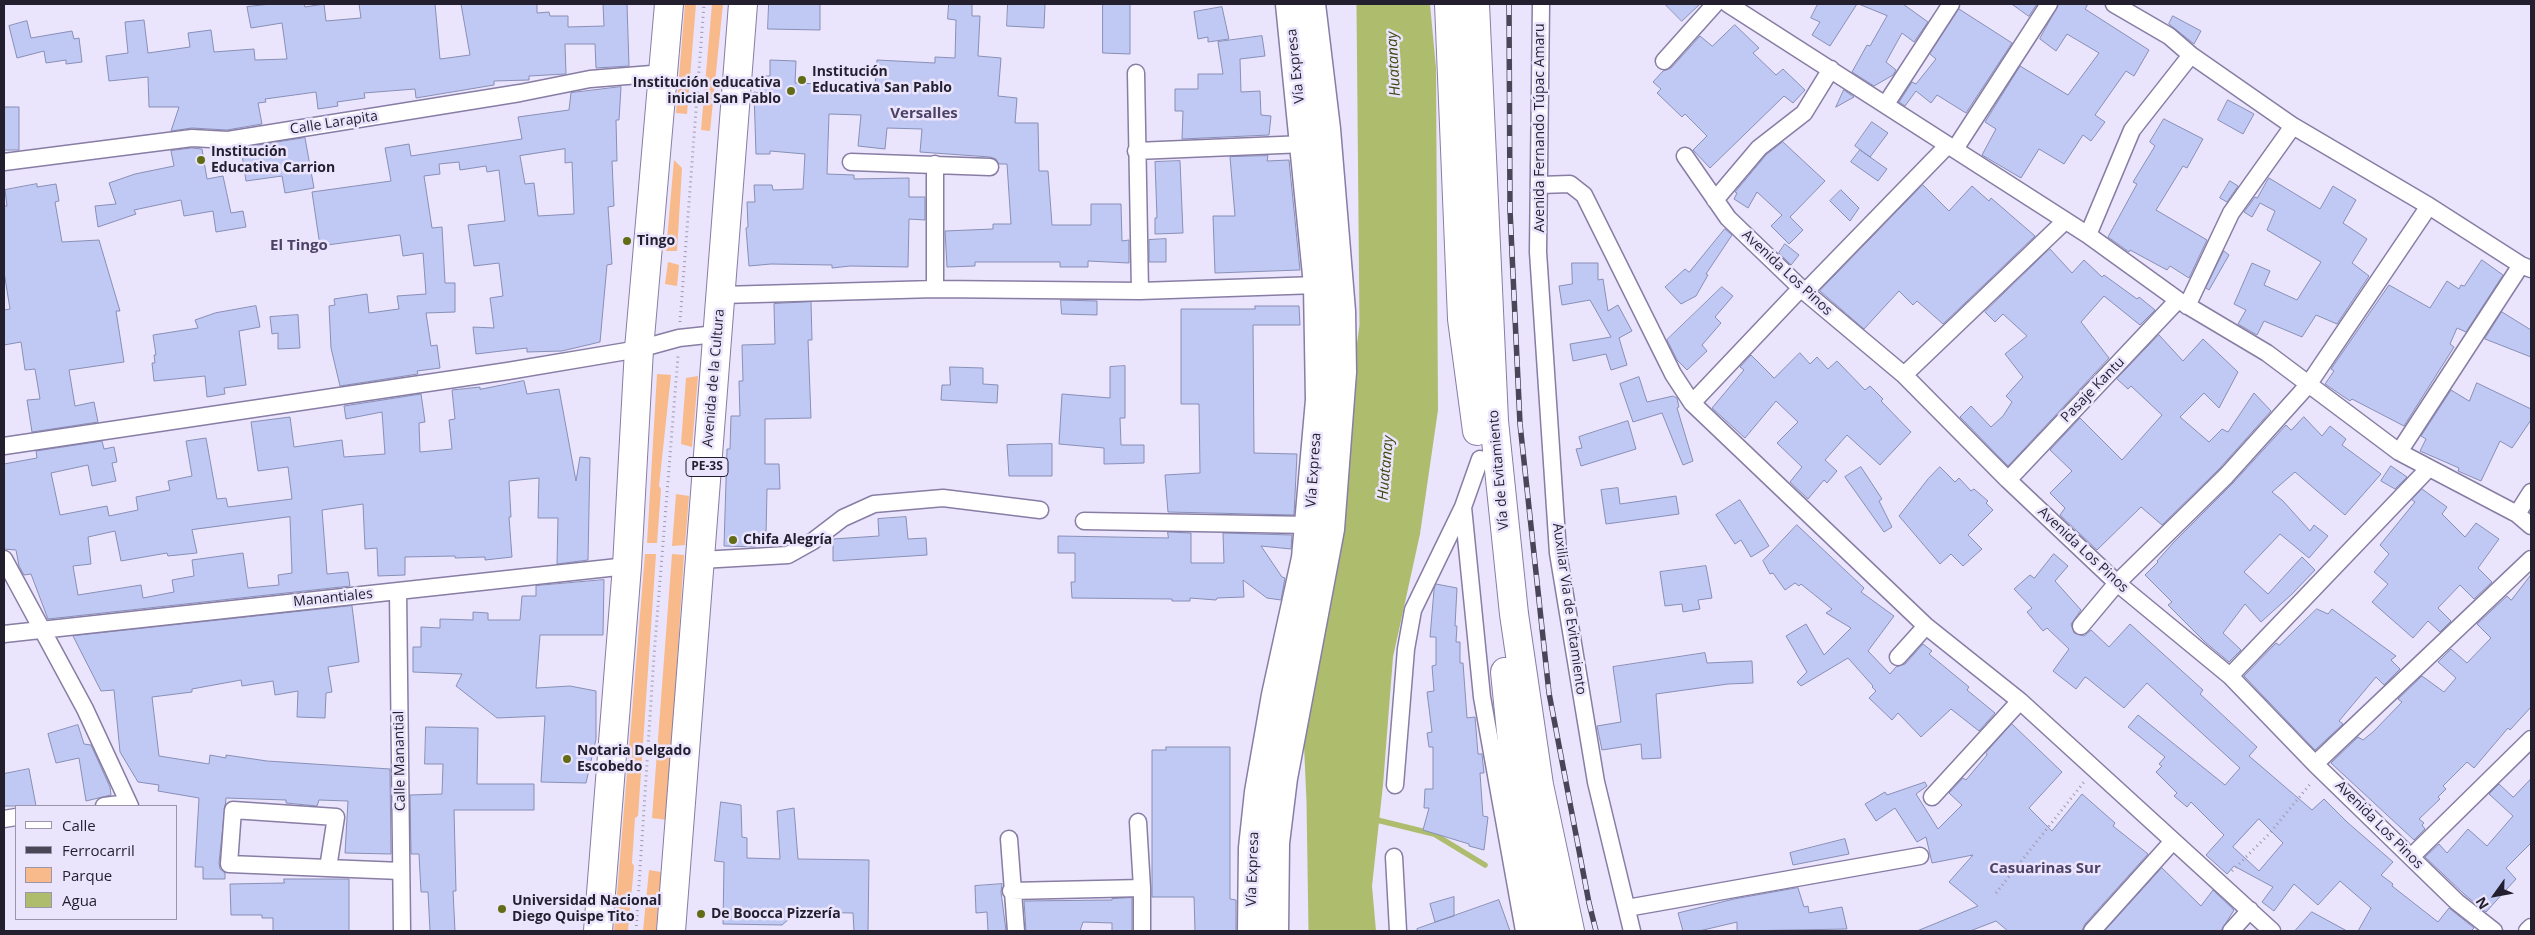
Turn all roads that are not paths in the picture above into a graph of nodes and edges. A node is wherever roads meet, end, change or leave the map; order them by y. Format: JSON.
{"nodes":[{"id":1,"x":669,"y":4,"type":"edge"},
{"id":2,"x":743,"y":4,"type":"edge"},
{"id":3,"x":1290,"y":4,"type":"edge"},
{"id":4,"x":1312,"y":4,"type":"edge"},
{"id":5,"x":1449,"y":4,"type":"edge"},
{"id":6,"x":1475,"y":4,"type":"edge"},
{"id":7,"x":1540,"y":4,"type":"edge"},
{"id":8,"x":1715,"y":4,"type":"edge"},
{"id":9,"x":1728,"y":4,"type":"edge"},
{"id":10,"x":1951,"y":4,"type":"edge"},
{"id":11,"x":2049,"y":4,"type":"edge"},
{"id":12,"x":2114,"y":4,"type":"edge"},
{"id":13,"x":2191,"y":54,"type":"junction"},
{"id":14,"x":1664,"y":61,"type":"dead end"},
{"id":15,"x":1830,"y":69,"type":"junction"},
{"id":16,"x":664,"y":73,"type":"junction"},
{"id":17,"x":1136,"y":73,"type":"dead end"},
{"id":18,"x":1886,"y":104,"type":"junction"},
{"id":19,"x":2293,"y":126,"type":"junction"},
{"id":20,"x":1305,"y":144,"type":"junction"},
{"id":21,"x":1952,"y":147,"type":"junction"},
{"id":22,"x":1136,"y":151,"type":"junction"},
{"id":23,"x":1684,"y":156,"type":"dead end"},
{"id":24,"x":4,"y":162,"type":"edge"},
{"id":25,"x":851,"y":162,"type":"dead end"},
{"id":26,"x":935,"y":164,"type":"junction"},
{"id":27,"x":990,"y":167,"type":"dead end"},
{"id":28,"x":1540,"y":185,"type":"junction"},
{"id":29,"x":1715,"y":200,"type":"junction"},
{"id":30,"x":2430,"y":206,"type":"junction"},
{"id":31,"x":2064,"y":222,"type":"junction"},
{"id":32,"x":2088,"y":235,"type":"junction"},
{"id":33,"x":1538,"y":252,"type":"joint"},
{"id":34,"x":2526,"y":267,"type":"edge"},
{"id":35,"x":1317,"y":285,"type":"junction"},
{"id":36,"x":935,"y":289,"type":"junction"},
{"id":37,"x":1803,"y":290,"type":"junction"},
{"id":38,"x":1140,"y":291,"type":"junction"},
{"id":39,"x":722,"y":295,"type":"junction"},
{"id":40,"x":2183,"y":303,"type":"junction"},
{"id":41,"x":716,"y":334,"type":"junction"},
{"id":42,"x":639,"y":349,"type":"junction"},
{"id":43,"x":1904,"y":375,"type":"junction"},
{"id":44,"x":2308,"y":385,"type":"junction"},
{"id":45,"x":1692,"y":404,"type":"junction"},
{"id":46,"x":4,"y":446,"type":"edge"},
{"id":47,"x":2399,"y":452,"type":"junction"},
{"id":48,"x":1480,"y":459,"type":"junction"},
{"id":49,"x":2429,"y":468,"type":"junction"},
{"id":50,"x":2008,"y":480,"type":"junction"},
{"id":51,"x":2531,"y":492,"type":"edge"},
{"id":52,"x":1463,"y":507,"type":"junction"},
{"id":53,"x":1040,"y":510,"type":"dead end"},
{"id":54,"x":2517,"y":514,"type":"junction"},
{"id":55,"x":1084,"y":521,"type":"dead end"},
{"id":56,"x":1310,"y":525,"type":"junction"},
{"id":57,"x":2531,"y":526,"type":"edge"},
{"id":58,"x":4,"y":559,"type":"edge"},
{"id":59,"x":2531,"y":559,"type":"edge"},
{"id":60,"x":701,"y":560,"type":"junction"},
{"id":61,"x":627,"y":566,"type":"junction"},
{"id":62,"x":2117,"y":583,"type":"junction"},
{"id":63,"x":398,"y":591,"type":"junction"},
{"id":64,"x":1926,"y":626,"type":"junction"},
{"id":65,"x":2081,"y":626,"type":"dead end"},
{"id":66,"x":40,"y":629,"type":"junction"},
{"id":67,"x":4,"y":634,"type":"edge"},
{"id":68,"x":1898,"y":657,"type":"dead end"},
{"id":69,"x":2230,"y":676,"type":"junction"},
{"id":70,"x":1495,"y":696,"type":"junction"},
{"id":71,"x":2020,"y":701,"type":"junction"},
{"id":72,"x":2531,"y":739,"type":"edge"},
{"id":73,"x":2319,"y":767,"type":"junction"},
{"id":74,"x":1395,"y":785,"type":"dead end"},
{"id":75,"x":1932,"y":797,"type":"dead end"},
{"id":76,"x":129,"y":805,"type":"edge"},
{"id":77,"x":1138,"y":822,"type":"dead end"},
{"id":78,"x":1009,"y":840,"type":"dead end"},
{"id":79,"x":2173,"y":841,"type":"junction"},
{"id":80,"x":1920,"y":856,"type":"dead end"},
{"id":81,"x":1394,"y":857,"type":"dead end"},
{"id":82,"x":2411,"y":857,"type":"junction"},
{"id":83,"x":328,"y":868,"type":"junction"},
{"id":84,"x":401,"y":870,"type":"junction"},
{"id":85,"x":1142,"y":888,"type":"junction"},
{"id":86,"x":1011,"y":891,"type":"junction"},
{"id":87,"x":1627,"y":908,"type":"junction"},
{"id":88,"x":2250,"y":910,"type":"junction"},
{"id":89,"x":2531,"y":927,"type":"edge"},
{"id":90,"x":402,"y":931,"type":"edge"},
{"id":91,"x":598,"y":931,"type":"edge"},
{"id":92,"x":671,"y":931,"type":"edge"},
{"id":93,"x":1016,"y":931,"type":"edge"},
{"id":94,"x":1142,"y":931,"type":"edge"},
{"id":95,"x":1252,"y":931,"type":"edge"},
{"id":96,"x":1275,"y":931,"type":"edge"},
{"id":97,"x":1398,"y":931,"type":"edge"},
{"id":98,"x":1524,"y":931,"type":"edge"},
{"id":99,"x":1545,"y":931,"type":"edge"},
{"id":100,"x":1570,"y":931,"type":"edge"},
{"id":101,"x":1632,"y":931,"type":"edge"},
{"id":102,"x":2092,"y":931,"type":"edge"},
{"id":103,"x":2231,"y":931,"type":"edge"},
{"id":104,"x":2272,"y":931,"type":"edge"},
{"id":105,"x":2494,"y":931,"type":"edge"},
{"id":106,"x":2527,"y":931,"type":"edge"}],
"edges":[{"from":1,"to":16,"type":"highway"},
{"from":2,"to":39,"type":"highway","name":"Avenida de la Cultura","number":"PE-3S"},
{"from":3,"to":20,"type":"main road","name":"Vía Expresa"},
{"from":4,"to":96,"type":"main road","name":"Vía Expresa"},
{"from":5,"to":48,"type":"highway","name":"Vía de Evitamiento"},
{"from":6,"to":100,"type":"highway","name":"Vía de Evitamiento"},
{"from":7,"to":28,"type":"street","name":"Avenida Fernando Túpac Amaru"},
{"from":8,"to":14,"type":"street"},
{"from":9,"to":15,"type":"street"},
{"from":10,"to":18,"type":"street"},
{"from":11,"to":21,"type":"street"},
{"from":12,"to":13,"type":"street"},
{"from":13,"to":19,"type":"street"},
{"from":13,"to":32,"type":"street"},
{"from":15,"to":18,"type":"street"},
{"from":15,"to":29,"type":"street"},
{"from":16,"to":24,"type":"street","name":"Calle Larapita"},
{"from":16,"to":42,"type":"highway"},
{"from":17,"to":22,"type":"street"},
{"from":18,"to":21,"type":"street"},
{"from":19,"to":30,"type":"street"},
{"from":19,"to":40,"type":"street","name":"Pasaje Kantu"},
{"from":20,"to":22,"type":"street"},
{"from":20,"to":35,"type":"main road","name":"Vía Expresa"},
{"from":21,"to":31,"type":"street"},
{"from":21,"to":37,"type":"street"},
{"from":22,"to":38,"type":"street"},
{"from":23,"to":29,"type":"street","name":"Avenida Los Pinos"},
{"from":25,"to":26,"type":"street"},
{"from":26,"to":27,"type":"street"},
{"from":26,"to":36,"type":"street"},
{"from":28,"to":33,"type":"street","name":"Avenida Fernando Túpac Amaru"},
{"from":28,"to":45,"type":"street"},
{"from":29,"to":37,"type":"street","name":"Avenida Los Pinos"},
{"from":30,"to":34,"type":"street"},
{"from":30,"to":44,"type":"street"},
{"from":31,"to":32,"type":"street"},
{"from":31,"to":43,"type":"street"},
{"from":32,"to":40,"type":"street"},
{"from":33,"to":87,"type":"street","name":"Auxiliar Via de Evitamiento"},
{"from":34,"to":47,"type":"street"},
{"from":35,"to":38,"type":"street"},
{"from":35,"to":56,"type":"main road","name":"Vía Expresa"},
{"from":36,"to":38,"type":"street"},
{"from":36,"to":39,"type":"street"},
{"from":37,"to":43,"type":"street","name":"Avenida Los Pinos"},
{"from":37,"to":45,"type":"street"},
{"from":39,"to":41,"type":"highway","name":"Avenida de la Cultura","number":"PE-3S"},
{"from":40,"to":44,"type":"street"},
{"from":40,"to":50,"type":"street","name":"Pasaje Kantu"},
{"from":41,"to":42,"type":"street"},
{"from":41,"to":60,"type":"highway","name":"Avenida de la Cultura","number":"PE-3S"},
{"from":42,"to":46,"type":"street"},
{"from":42,"to":61,"type":"highway"},
{"from":43,"to":50,"type":"street","name":"Avenida Los Pinos"},
{"from":44,"to":47,"type":"street"},
{"from":44,"to":62,"type":"street"},
{"from":45,"to":64,"type":"street"},
{"from":47,"to":49,"type":"street"},
{"from":48,"to":52,"type":"street"},
{"from":48,"to":70,"type":"highway","name":"Vía de Evitamiento"},
{"from":49,"to":54,"type":"street"},
{"from":49,"to":69,"type":"street"},
{"from":50,"to":62,"type":"street","name":"Avenida Los Pinos"},
{"from":51,"to":54,"type":"street"},
{"from":52,"to":70,"type":"street"},
{"from":52,"to":74,"type":"street"},
{"from":53,"to":60,"type":"street"},
{"from":54,"to":57,"type":"street"},
{"from":55,"to":56,"type":"street"},
{"from":56,"to":95,"type":"main road","name":"Vía Expresa"},
{"from":58,"to":66,"type":"street"},
{"from":59,"to":73,"type":"street"},
{"from":60,"to":92,"type":"highway","name":"Avenida de la Cultura","number":"PE-3S"},
{"from":61,"to":63,"type":"street","name":"Manantiales"},
{"from":61,"to":91,"type":"highway"},
{"from":62,"to":65,"type":"street"},
{"from":62,"to":69,"type":"street","name":"Avenida Los Pinos"},
{"from":63,"to":66,"type":"street","name":"Manantiales"},
{"from":63,"to":84,"type":"street","name":"Calle Manantial"},
{"from":64,"to":68,"type":"street"},
{"from":64,"to":71,"type":"street"},
{"from":66,"to":67,"type":"street","name":"Manantiales"},
{"from":66,"to":76,"type":"street"},
{"from":69,"to":73,"type":"street","name":"Avenida Los Pinos"},
{"from":70,"to":98,"type":"street"},
{"from":70,"to":99,"type":"highway","name":"Vía de Evitamiento"},
{"from":71,"to":75,"type":"street"},
{"from":71,"to":79,"type":"street"},
{"from":72,"to":82,"type":"street"},
{"from":73,"to":82,"type":"street","name":"Avenida Los Pinos"},
{"from":77,"to":85,"type":"street"},
{"from":78,"to":86,"type":"street"},
{"from":79,"to":88,"type":"street"},
{"from":79,"to":102,"type":"street"},
{"from":80,"to":87,"type":"street"},
{"from":81,"to":97,"type":"street"},
{"from":82,"to":105,"type":"street","name":"Avenida Los Pinos"},
{"from":83,"to":83,"type":"street"},
{"from":83,"to":84,"type":"street"},
{"from":84,"to":90,"type":"street","name":"Calle Manantial"},
{"from":85,"to":86,"type":"street"},
{"from":85,"to":94,"type":"street"},
{"from":86,"to":93,"type":"street"},
{"from":87,"to":101,"type":"street","name":"Auxiliar Via de Evitamiento"},
{"from":88,"to":103,"type":"street"},
{"from":88,"to":104,"type":"street"},
{"from":89,"to":106,"type":"street"}]}
